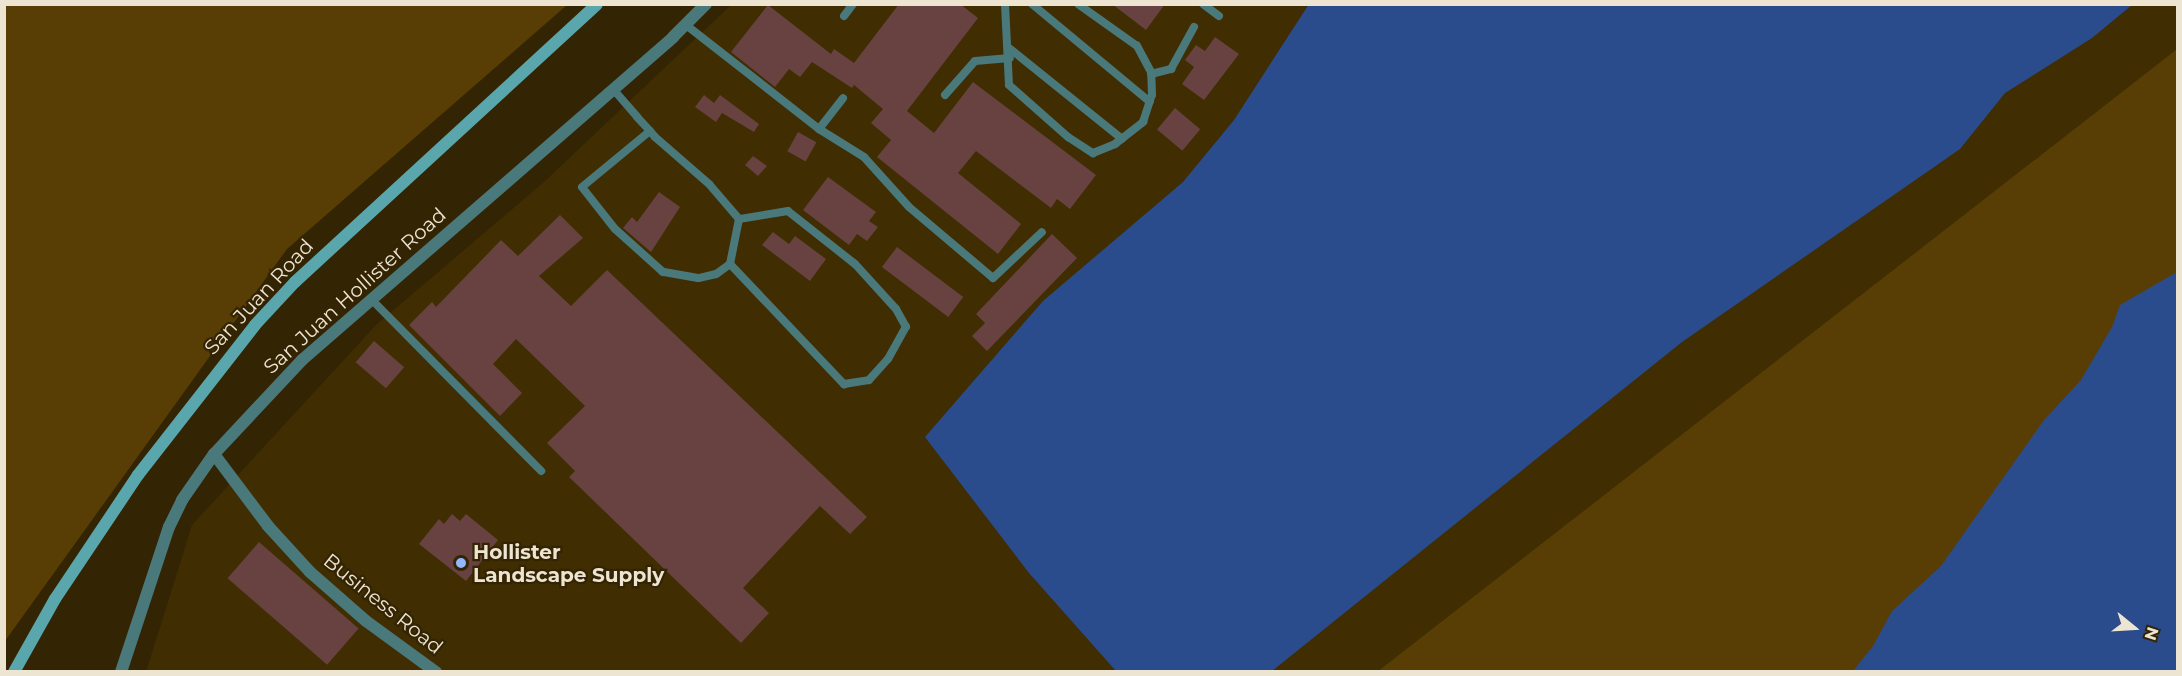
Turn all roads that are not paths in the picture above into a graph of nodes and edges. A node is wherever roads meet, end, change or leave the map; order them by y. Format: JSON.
{"nodes":[{"id":1,"x":597,"y":4,"type":"edge"},
{"id":2,"x":706,"y":4,"type":"edge"},
{"id":3,"x":853,"y":4,"type":"edge"},
{"id":4,"x":1005,"y":4,"type":"edge"},
{"id":5,"x":1032,"y":4,"type":"edge"},
{"id":6,"x":1078,"y":4,"type":"edge"},
{"id":7,"x":1203,"y":4,"type":"edge"},
{"id":8,"x":844,"y":16,"type":"dead end"},
{"id":9,"x":1219,"y":16,"type":"dead end"},
{"id":10,"x":686,"y":25,"type":"junction"},
{"id":11,"x":1194,"y":27,"type":"dead end"},
{"id":12,"x":1009,"y":48,"type":"junction"},
{"id":13,"x":1010,"y":58,"type":"junction"},
{"id":14,"x":1151,"y":74,"type":"junction"},
{"id":15,"x":613,"y":89,"type":"junction"},
{"id":16,"x":945,"y":95,"type":"dead end"},
{"id":17,"x":843,"y":98,"type":"dead end"},
{"id":18,"x":1150,"y":102,"type":"junction"},
{"id":19,"x":819,"y":129,"type":"junction"},
{"id":20,"x":650,"y":131,"type":"junction"},
{"id":21,"x":1122,"y":139,"type":"junction"},
{"id":22,"x":739,"y":219,"type":"junction"},
{"id":23,"x":1042,"y":232,"type":"dead end"},
{"id":24,"x":730,"y":264,"type":"junction"},
{"id":25,"x":371,"y":299,"type":"junction"},
{"id":26,"x":214,"y":454,"type":"junction"},
{"id":27,"x":541,"y":471,"type":"dead end"},
{"id":28,"x":14,"y":672,"type":"edge"},
{"id":29,"x":122,"y":672,"type":"edge"},
{"id":30,"x":436,"y":672,"type":"edge"}],
"edges":[{"from":1,"to":28,"type":"main road","name":"San Juan Road"},
{"from":2,"to":10,"type":"street","name":"San Juan Hollister Road"},
{"from":3,"to":8,"type":"lane"},
{"from":4,"to":12,"type":"lane"},
{"from":5,"to":18,"type":"lane"},
{"from":6,"to":14,"type":"lane"},
{"from":7,"to":9,"type":"lane"},
{"from":10,"to":15,"type":"street","name":"San Juan Hollister Road"},
{"from":10,"to":19,"type":"lane"},
{"from":11,"to":14,"type":"lane"},
{"from":12,"to":13,"type":"lane"},
{"from":12,"to":21,"type":"lane"},
{"from":13,"to":16,"type":"lane"},
{"from":13,"to":21,"type":"lane"},
{"from":14,"to":18,"type":"lane"},
{"from":15,"to":20,"type":"lane"},
{"from":15,"to":25,"type":"street","name":"San Juan Hollister Road"},
{"from":17,"to":19,"type":"lane"},
{"from":18,"to":21,"type":"lane"},
{"from":19,"to":23,"type":"lane"},
{"from":20,"to":22,"type":"lane"},
{"from":20,"to":24,"type":"lane"},
{"from":22,"to":24,"type":"lane"},
{"from":22,"to":24,"type":"lane"},
{"from":25,"to":26,"type":"street","name":"San Juan Hollister Road"},
{"from":25,"to":27,"type":"lane"},
{"from":26,"to":29,"type":"street","name":"San Juan Hollister Road"},
{"from":26,"to":30,"type":"street","name":"Business Road"}]}
